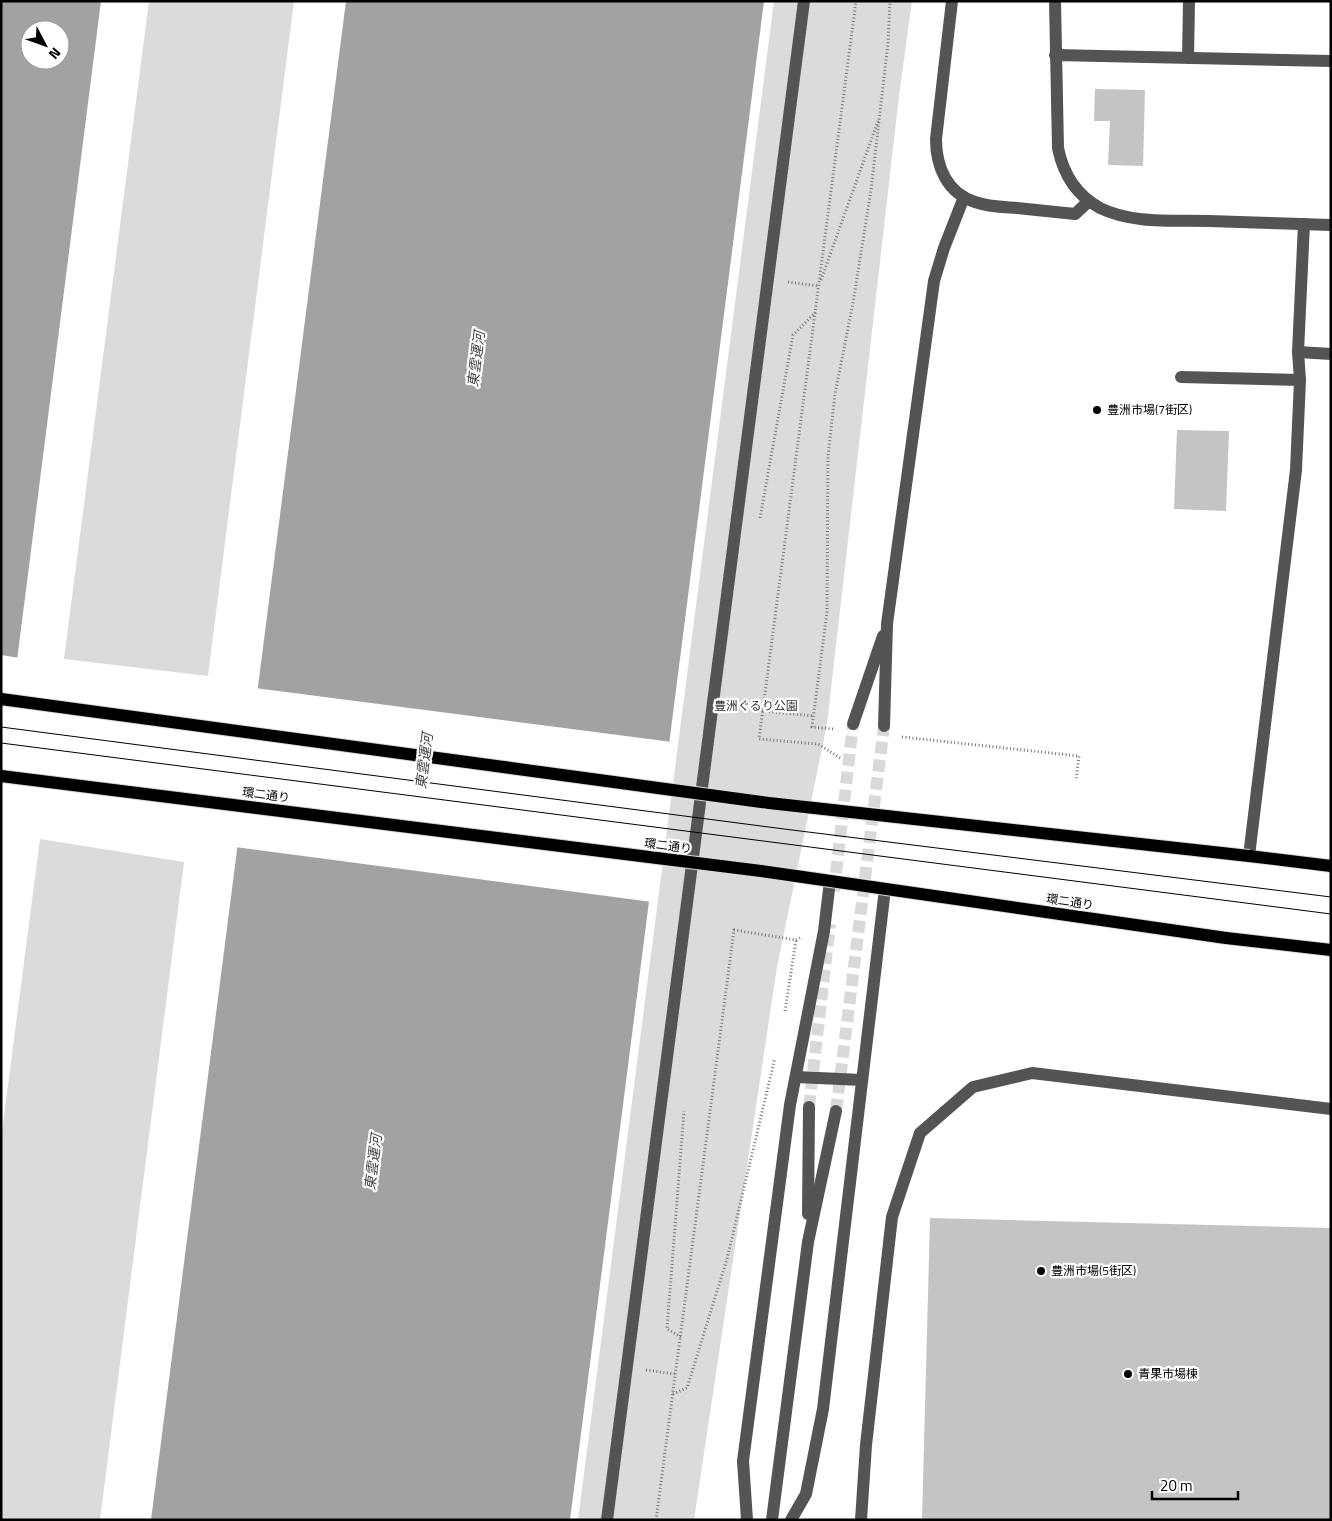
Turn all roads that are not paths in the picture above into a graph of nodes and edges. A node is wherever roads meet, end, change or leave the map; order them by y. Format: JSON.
{"nodes":[{"id":1,"x":804,"y":1,"type":"edge"},
{"id":2,"x":952,"y":1,"type":"edge"},
{"id":3,"x":1054,"y":1,"type":"edge"},
{"id":4,"x":1190,"y":1,"type":"edge"},
{"id":5,"x":1055,"y":55,"type":"junction"},
{"id":6,"x":1188,"y":58,"type":"junction"},
{"id":7,"x":1331,"y":61,"type":"edge"},
{"id":8,"x":964,"y":197,"type":"junction"},
{"id":9,"x":1090,"y":201,"type":"junction"},
{"id":10,"x":1304,"y":224,"type":"junction"},
{"id":11,"x":1331,"y":225,"type":"edge"},
{"id":12,"x":1298,"y":352,"type":"junction"},
{"id":13,"x":1331,"y":354,"type":"edge"},
{"id":14,"x":1181,"y":377,"type":"dead end"},
{"id":15,"x":1300,"y":380,"type":"junction"},
{"id":16,"x":887,"y":624,"type":"junction"},
{"id":17,"x":1,"y":699,"type":"edge"},
{"id":18,"x":884,"y":726,"type":"tunnel mouth"},
{"id":19,"x":848,"y":727,"type":"tunnel mouth"},
{"id":20,"x":1,"y":776,"type":"edge"},
{"id":21,"x":1249,"y":856,"type":"junction"},
{"id":22,"x":1331,"y":866,"type":"edge"},
{"id":23,"x":830,"y":881,"type":"junction"},
{"id":24,"x":885,"y":889,"type":"junction"},
{"id":25,"x":1331,"y":950,"type":"edge"},
{"id":26,"x":796,"y":1077,"type":"junction"},
{"id":27,"x":862,"y":1080,"type":"junction"},
{"id":28,"x":810,"y":1107,"type":"tunnel mouth"},
{"id":29,"x":1331,"y":1109,"type":"edge"},
{"id":30,"x":836,"y":1111,"type":"tunnel mouth"},
{"id":31,"x":808,"y":1242,"type":"junction"},
{"id":32,"x":606,"y":1520,"type":"edge"},
{"id":33,"x":747,"y":1520,"type":"edge"},
{"id":34,"x":772,"y":1520,"type":"edge"},
{"id":35,"x":791,"y":1520,"type":"edge"},
{"id":36,"x":861,"y":1520,"type":"edge"}],
"edges":[{"from":1,"to":32,"type":"street"},
{"from":2,"to":8,"type":"street"},
{"from":3,"to":5,"type":"street"},
{"from":4,"to":6,"type":"street"},
{"from":5,"to":6,"type":"street"},
{"from":5,"to":9,"type":"street"},
{"from":6,"to":7,"type":"street"},
{"from":8,"to":9,"type":"street"},
{"from":8,"to":16,"type":"street"},
{"from":9,"to":10,"type":"street"},
{"from":10,"to":11,"type":"street"},
{"from":10,"to":12,"type":"street"},
{"from":12,"to":13,"type":"street"},
{"from":12,"to":15,"type":"street"},
{"from":14,"to":15,"type":"street"},
{"from":15,"to":21,"type":"street"},
{"from":16,"to":18,"type":"street"},
{"from":16,"to":19,"type":"street"},
{"from":17,"to":21,"type":"main road","bridge":true},
{"from":20,"to":23,"type":"main road","name":"環二通り","bridge":true},
{"from":21,"to":22,"type":"main road"},
{"from":23,"to":24,"type":"main road","name":"環二通り","bridge":true},
{"from":23,"to":26,"type":"street"},
{"from":24,"to":25,"type":"main road","name":"環二通り","bridge":true},
{"from":24,"to":27,"type":"street"},
{"from":26,"to":27,"type":"street"},
{"from":26,"to":33,"type":"street"},
{"from":27,"to":35,"type":"street"},
{"from":28,"to":31,"type":"street"},
{"from":29,"to":36,"type":"street"},
{"from":30,"to":31,"type":"street"},
{"from":31,"to":34,"type":"street"}]}
